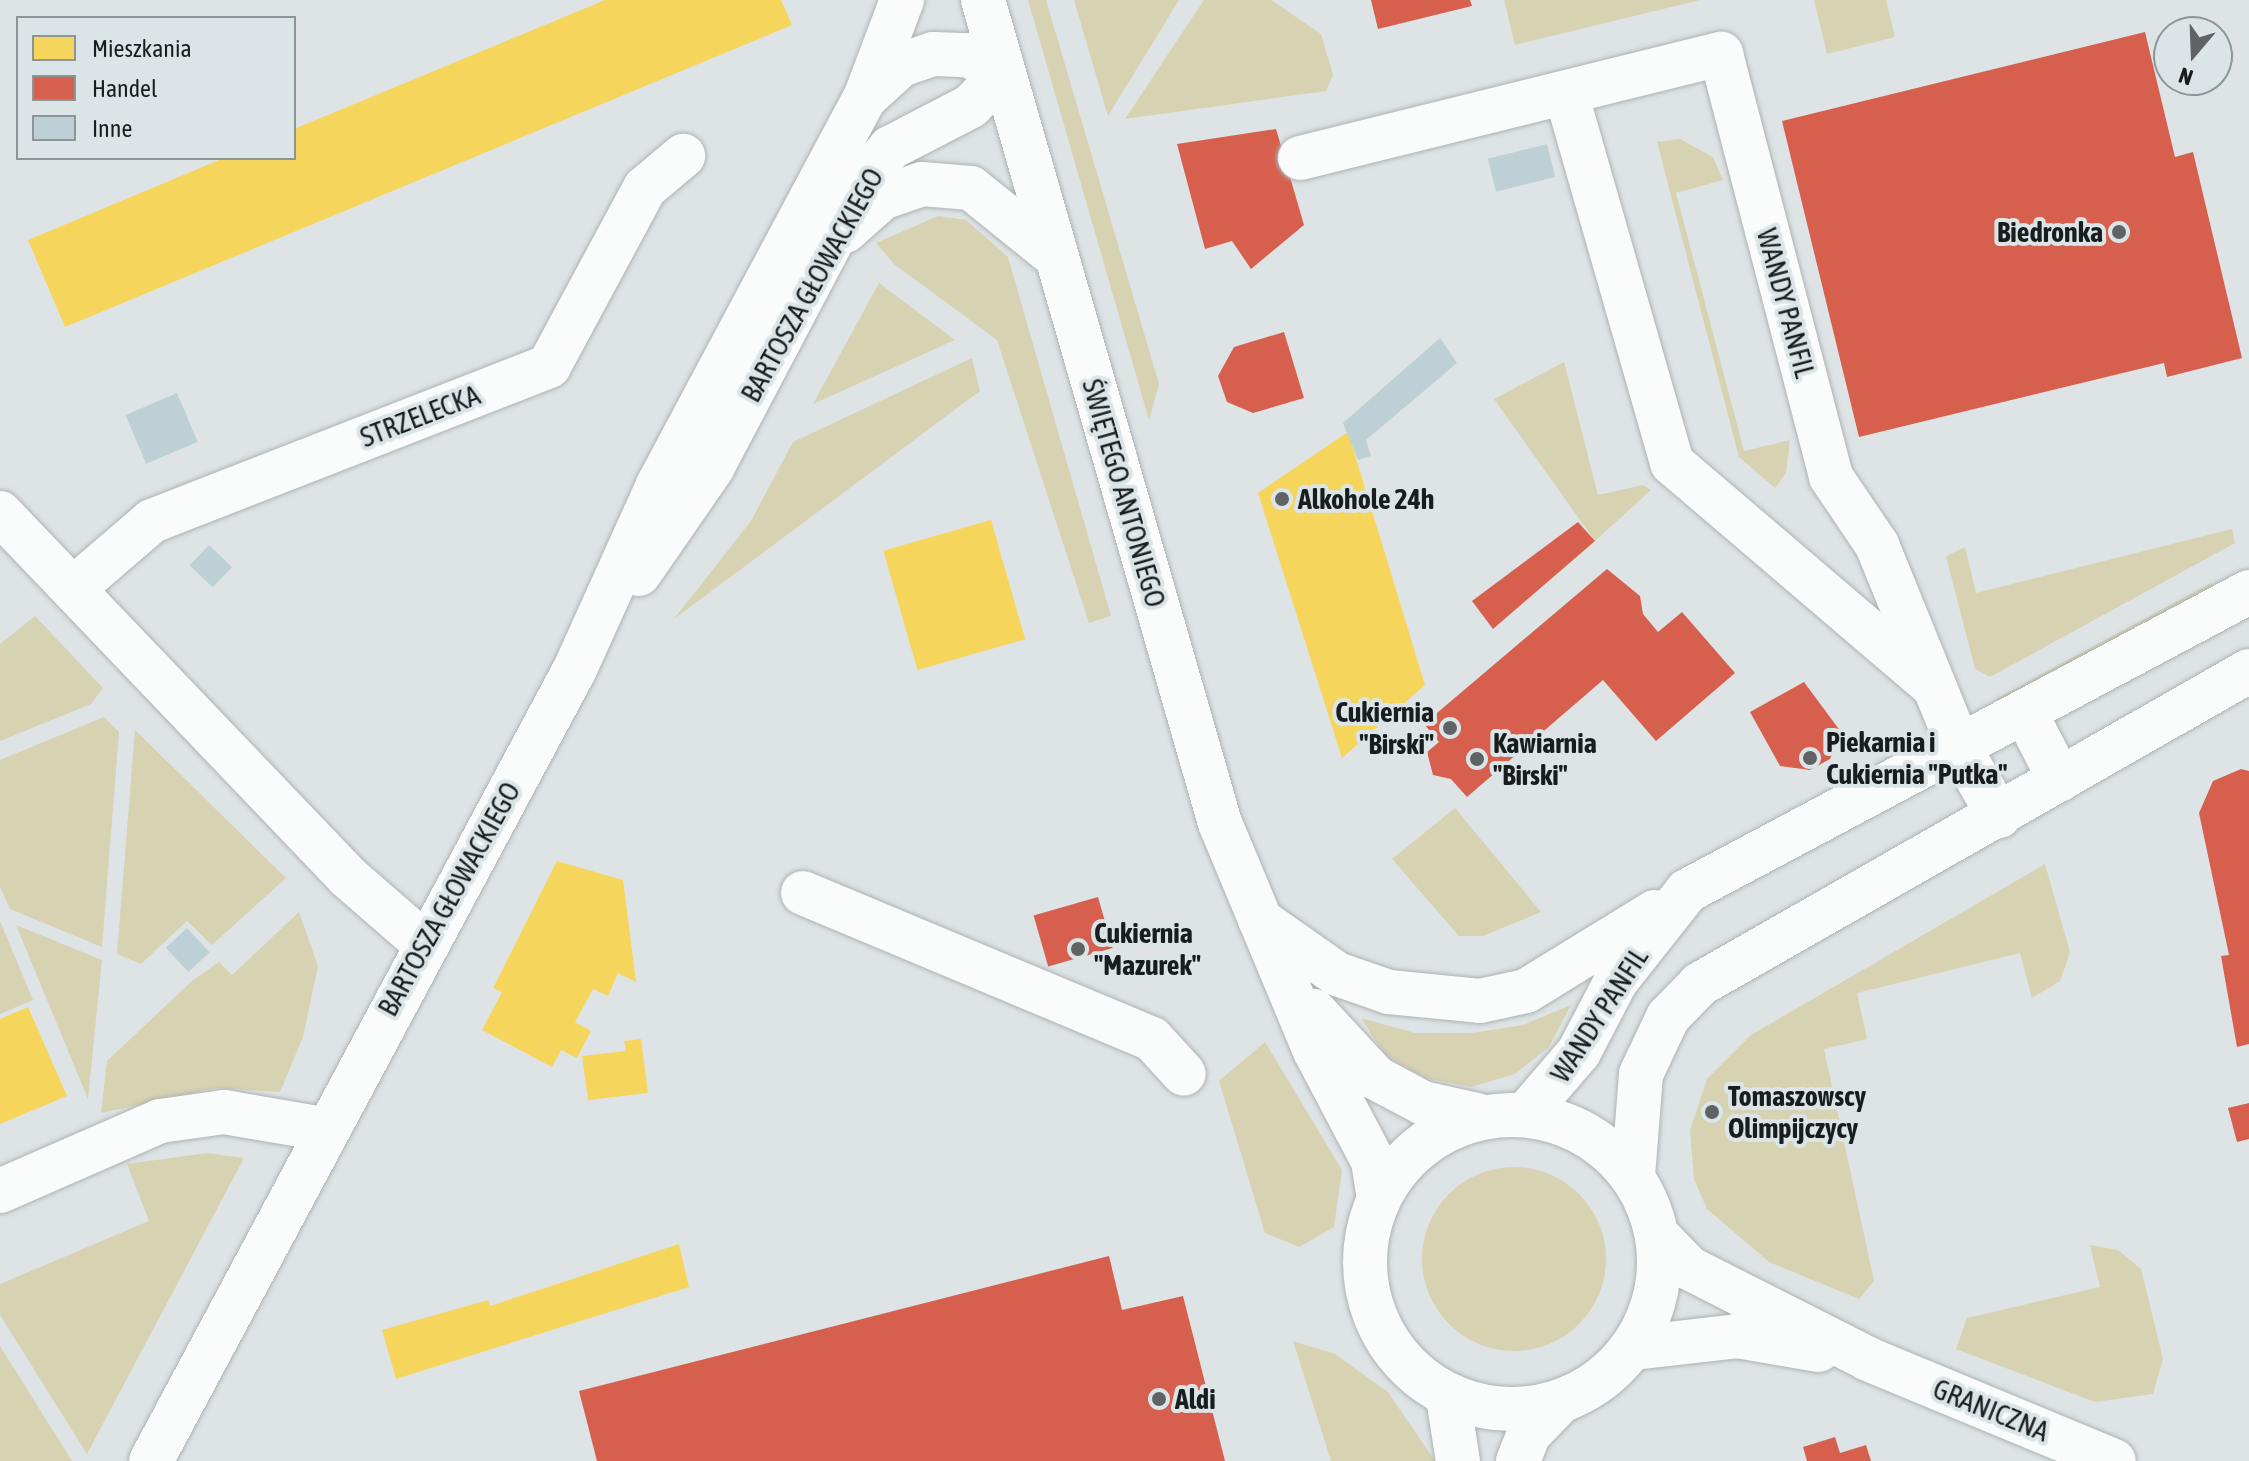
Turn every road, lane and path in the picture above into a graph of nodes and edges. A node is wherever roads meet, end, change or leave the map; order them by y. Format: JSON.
{"nodes":[{"id":1,"x":902,"y":0,"type":"edge"},
{"id":2,"x":983,"y":0,"type":"edge"},
{"id":3,"x":1003,"y":72,"type":"junction"},
{"id":4,"x":1566,"y":93,"type":"junction"},
{"id":5,"x":865,"y":98,"type":"junction"},
{"id":6,"x":683,"y":156,"type":"dead end"},
{"id":7,"x":1300,"y":158,"type":"dead end"},
{"id":8,"x":832,"y":243,"type":"junction"},
{"id":9,"x":1054,"y":255,"type":"junction"},
{"id":10,"x":0,"y":513,"type":"edge"},
{"id":11,"x":74,"y":588,"type":"junction"},
{"id":12,"x":2249,"y":592,"type":"edge"},
{"id":13,"x":575,"y":669,"type":"junction"},
{"id":14,"x":2249,"y":671,"type":"edge"},
{"id":15,"x":1936,"y":688,"type":"junction"},
{"id":16,"x":2025,"y":712,"type":"junction"},
{"id":17,"x":1959,"y":747,"type":"junction"},
{"id":18,"x":2060,"y":780,"type":"junction"},
{"id":19,"x":1999,"y":816,"type":"junction"},
{"id":20,"x":1687,"y":891,"type":"junction"},
{"id":21,"x":803,"y":893,"type":"dead end"},
{"id":22,"x":1259,"y":919,"type":"junction"},
{"id":23,"x":425,"y":944,"type":"junction"},
{"id":24,"x":1287,"y":979,"type":"junction"},
{"id":25,"x":1184,"y":1074,"type":"dead end"},
{"id":26,"x":1477,"y":1115,"type":"junction"},
{"id":27,"x":1525,"y":1115,"type":"junction"},
{"id":28,"x":323,"y":1129,"type":"junction"},
{"id":29,"x":1633,"y":1176,"type":"junction"},
{"id":30,"x":0,"y":1191,"type":"edge"},
{"id":31,"x":1379,"y":1197,"type":"junction"},
{"id":32,"x":1657,"y":1235,"type":"junction"},
{"id":33,"x":1634,"y":1348,"type":"junction"},
{"id":34,"x":1868,"y":1359,"type":"junction"},
{"id":35,"x":1448,"y":1398,"type":"junction"},
{"id":36,"x":1560,"y":1402,"type":"junction"},
{"id":37,"x":151,"y":1461,"type":"edge"},
{"id":38,"x":1458,"y":1461,"type":"edge"},
{"id":39,"x":1518,"y":1461,"type":"edge"},
{"id":40,"x":2114,"y":1461,"type":"edge"}],
"edges":[{"from":1,"to":5,"type":"street","name":"BARTOSZA GŁOWACKIEGO"},
{"from":2,"to":3,"type":"street","name":"ŚWIĘTEGO ANTONIEGO"},
{"from":3,"to":5,"type":"street","name":"BARTOSZA GŁOWACKIEGO"},
{"from":3,"to":8,"type":"street","name":"BARTOSZA GŁOWACKIEGO"},
{"from":3,"to":9,"type":"street","name":"ŚWIĘTEGO ANTONIEGO"},
{"from":4,"to":7,"type":"street","name":"WANDY PANFIL"},
{"from":4,"to":15,"type":"street","name":"WANDY PANFIL"},
{"from":4,"to":15,"type":"street","name":"WANDY PANFIL"},
{"from":5,"to":13,"type":"street","name":"BARTOSZA GŁOWACKIEGO"},
{"from":6,"to":11,"type":"street","name":"STRZELECKA"},
{"from":8,"to":9,"type":"street"},
{"from":8,"to":13,"type":"street","name":"BARTOSZA GŁOWACKIEGO"},
{"from":9,"to":22,"type":"street","name":"ŚWIĘTEGO ANTONIEGO"},
{"from":10,"to":11,"type":"street"},
{"from":11,"to":23,"type":"street"},
{"from":12,"to":16,"type":"street","name":"WANDY PANFIL"},
{"from":13,"to":23,"type":"street","name":"BARTOSZA GŁOWACKIEGO"},
{"from":14,"to":18,"type":"street","name":"WANDY PANFIL"},
{"from":15,"to":17,"type":"street","name":"WANDY PANFIL"},
{"from":16,"to":17,"type":"street","name":"WANDY PANFIL"},
{"from":16,"to":18,"type":"street"},
{"from":17,"to":19,"type":"street","name":"WANDY PANFIL"},
{"from":17,"to":20,"type":"street","name":"WANDY PANFIL"},
{"from":18,"to":19,"type":"street","name":"WANDY PANFIL"},
{"from":19,"to":29,"type":"street","name":"WANDY PANFIL"},
{"from":20,"to":22,"type":"street"},
{"from":20,"to":27,"type":"street","name":"WANDY PANFIL"},
{"from":21,"to":25,"type":"street"},
{"from":22,"to":24,"type":"street","name":"ŚWIĘTEGO ANTONIEGO"},
{"from":23,"to":28,"type":"street","name":"BARTOSZA GŁOWACKIEGO"},
{"from":24,"to":26,"type":"street","name":"ŚWIĘTEGO ANTONIEGO"},
{"from":24,"to":31,"type":"street","name":"ŚWIĘTEGO ANTONIEGO"},
{"from":26,"to":27,"type":"street"},
{"from":26,"to":31,"type":"street"},
{"from":27,"to":29,"type":"street"},
{"from":28,"to":30,"type":"street"},
{"from":28,"to":37,"type":"street","name":"BARTOSZA GŁOWACKIEGO"},
{"from":29,"to":32,"type":"street"},
{"from":31,"to":35,"type":"street"},
{"from":32,"to":33,"type":"street"},
{"from":32,"to":34,"type":"street","name":"GRANICZNA"},
{"from":33,"to":34,"type":"street","name":"GRANICZNA"},
{"from":33,"to":36,"type":"street"},
{"from":34,"to":40,"type":"street","name":"GRANICZNA"},
{"from":35,"to":36,"type":"street"},
{"from":35,"to":38,"type":"street"},
{"from":36,"to":39,"type":"street"}]}
